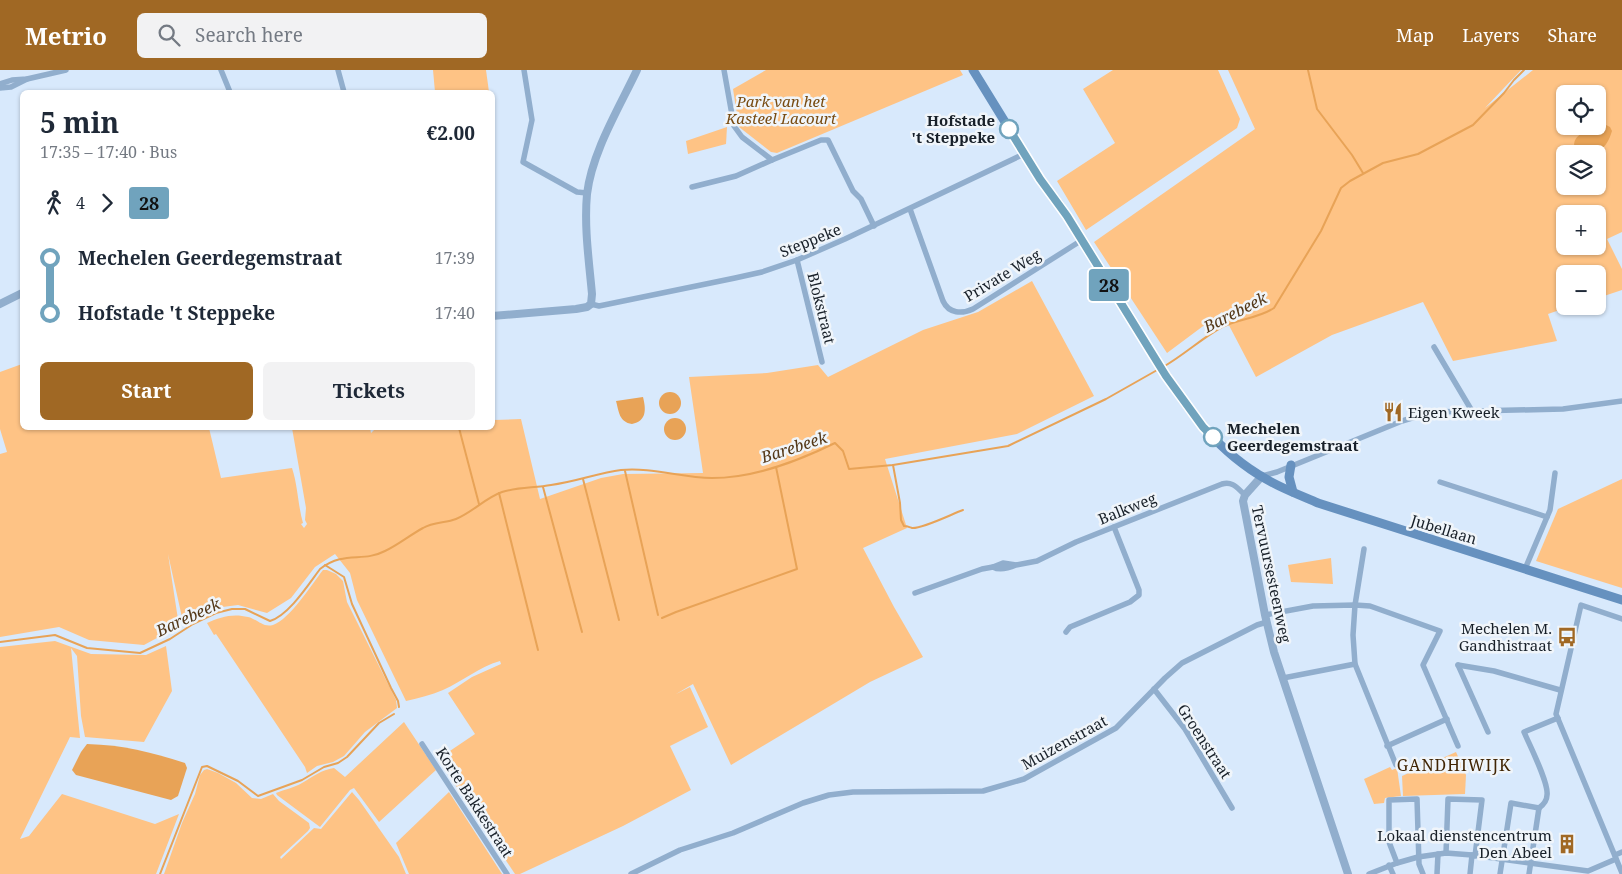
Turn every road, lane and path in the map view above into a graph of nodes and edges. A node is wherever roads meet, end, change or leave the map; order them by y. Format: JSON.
{"nodes":[{"id":1,"x":66,"y":70,"type":"edge"},
{"id":2,"x":221,"y":70,"type":"edge"},
{"id":3,"x":338,"y":70,"type":"edge"},
{"id":4,"x":524,"y":70,"type":"edge"},
{"id":5,"x":637,"y":70,"type":"edge"},
{"id":6,"x":724,"y":70,"type":"edge"},
{"id":7,"x":973,"y":70,"type":"edge"},
{"id":8,"x":0,"y":86,"type":"edge"},
{"id":9,"x":229,"y":90,"type":"edge"},
{"id":10,"x":343,"y":90,"type":"edge"},
{"id":11,"x":1024,"y":154,"type":"junction"},
{"id":12,"x":772,"y":160,"type":"junction"},
{"id":13,"x":692,"y":187,"type":"dead end"},
{"id":14,"x":587,"y":193,"type":"junction"},
{"id":15,"x":910,"y":208,"type":"junction"},
{"id":16,"x":874,"y":226,"type":"junction"},
{"id":17,"x":1082,"y":240,"type":"junction"},
{"id":18,"x":797,"y":260,"type":"junction"},
{"id":19,"x":20,"y":295,"type":"edge"},
{"id":20,"x":0,"y":304,"type":"edge"},
{"id":21,"x":591,"y":304,"type":"junction"},
{"id":22,"x":495,"y":316,"type":"edge"},
{"id":23,"x":1434,"y":347,"type":"dead end"},
{"id":24,"x":822,"y":362,"type":"dead end"},
{"id":25,"x":1622,"y":401,"type":"edge"},
{"id":26,"x":1472,"y":411,"type":"junction"},
{"id":27,"x":1292,"y":464,"type":"junction"},
{"id":28,"x":1555,"y":473,"type":"dead end"},
{"id":29,"x":1262,"y":476,"type":"junction"},
{"id":30,"x":1440,"y":482,"type":"dead end"},
{"id":31,"x":1293,"y":492,"type":"junction"},
{"id":32,"x":1244,"y":495,"type":"junction"},
{"id":33,"x":1547,"y":517,"type":"junction"},
{"id":34,"x":1114,"y":527,"type":"junction"},
{"id":35,"x":1364,"y":549,"type":"dead end"},
{"id":36,"x":1525,"y":569,"type":"junction"},
{"id":37,"x":915,"y":592,"type":"dead end"},
{"id":38,"x":1622,"y":600,"type":"edge"},
{"id":39,"x":1356,"y":605,"type":"junction"},
{"id":40,"x":1266,"y":619,"type":"junction"},
{"id":41,"x":1622,"y":619,"type":"edge"},
{"id":42,"x":1066,"y":632,"type":"dead end"},
{"id":43,"x":1355,"y":664,"type":"junction"},
{"id":44,"x":1283,"y":678,"type":"junction"},
{"id":45,"x":1154,"y":689,"type":"junction"},
{"id":46,"x":1560,"y":690,"type":"junction"},
{"id":47,"x":1558,"y":718,"type":"junction"},
{"id":48,"x":1447,"y":719,"type":"junction"},
{"id":49,"x":1488,"y":732,"type":"dead end"},
{"id":50,"x":422,"y":744,"type":"dead end"},
{"id":51,"x":1387,"y":746,"type":"junction"},
{"id":52,"x":1458,"y":746,"type":"dead end"},
{"id":53,"x":1396,"y":765,"type":"dead end"},
{"id":54,"x":1232,"y":808,"type":"dead end"},
{"id":55,"x":1539,"y":808,"type":"junction"},
{"id":56,"x":1622,"y":852,"type":"edge"},
{"id":57,"x":1446,"y":853,"type":"junction"},
{"id":58,"x":1438,"y":854,"type":"junction"},
{"id":59,"x":1473,"y":855,"type":"junction"},
{"id":60,"x":1418,"y":857,"type":"junction"},
{"id":61,"x":1615,"y":857,"type":"junction"},
{"id":62,"x":1502,"y":860,"type":"junction"},
{"id":63,"x":1397,"y":863,"type":"junction"},
{"id":64,"x":1531,"y":864,"type":"junction"},
{"id":65,"x":1389,"y":865,"type":"junction"},
{"id":66,"x":1558,"y":871,"type":"edge"},
{"id":67,"x":1588,"y":873,"type":"edge"},
{"id":68,"x":1622,"y":873,"type":"edge"},
{"id":69,"x":507,"y":874,"type":"edge"},
{"id":70,"x":631,"y":874,"type":"edge"},
{"id":71,"x":1348,"y":874,"type":"edge"},
{"id":72,"x":1369,"y":874,"type":"edge"},
{"id":73,"x":1394,"y":874,"type":"edge"},
{"id":74,"x":1424,"y":874,"type":"edge"},
{"id":75,"x":1437,"y":874,"type":"edge"},
{"id":76,"x":1470,"y":874,"type":"edge"},
{"id":77,"x":1500,"y":874,"type":"edge"},
{"id":78,"x":1529,"y":874,"type":"edge"}],
"edges":[{"from":1,"to":8,"type":"street"},
{"from":2,"to":9,"type":"street"},
{"from":3,"to":10,"type":"street"},
{"from":4,"to":14,"type":"street"},
{"from":5,"to":14,"type":"street"},
{"from":6,"to":12,"type":"street"},
{"from":7,"to":11,"type":"main road"},
{"from":11,"to":15,"type":"street","name":"Steppeke"},
{"from":11,"to":17,"type":"main road"},
{"from":12,"to":13,"type":"street"},
{"from":12,"to":16,"type":"street"},
{"from":14,"to":21,"type":"street"},
{"from":15,"to":16,"type":"street","name":"Steppeke"},
{"from":15,"to":17,"type":"street","name":"Private Weg"},
{"from":16,"to":18,"type":"street","name":"Steppeke"},
{"from":17,"to":29,"type":"main road"},
{"from":18,"to":21,"type":"street","name":"Steppeke"},
{"from":18,"to":24,"type":"street","name":"Blokstraat"},
{"from":19,"to":20,"type":"street"},
{"from":21,"to":22,"type":"street"},
{"from":23,"to":26,"type":"street"},
{"from":25,"to":26,"type":"street"},
{"from":26,"to":27,"type":"street"},
{"from":27,"to":29,"type":"street"},
{"from":27,"to":31,"type":"main road"},
{"from":28,"to":33,"type":"street"},
{"from":29,"to":31,"type":"main road","name":"Jubellaan"},
{"from":29,"to":32,"type":"street","name":"Tervuursesteenweg"},
{"from":30,"to":33,"type":"street"},
{"from":31,"to":36,"type":"main road","name":"Jubellaan"},
{"from":32,"to":34,"type":"street","name":"Balkweg"},
{"from":32,"to":40,"type":"street","name":"Tervuursesteenweg"},
{"from":33,"to":36,"type":"street"},
{"from":34,"to":37,"type":"street","name":"Balkweg"},
{"from":34,"to":42,"type":"street"},
{"from":35,"to":39,"type":"street"},
{"from":36,"to":38,"type":"main road","name":"Jubellaan"},
{"from":39,"to":40,"type":"street","name":"Muizenstraat"},
{"from":39,"to":43,"type":"street"},
{"from":39,"to":48,"type":"street","name":"Muizenstraat"},
{"from":40,"to":44,"type":"street","name":"Tervuursesteenweg"},
{"from":40,"to":45,"type":"street","name":"Muizenstraat"},
{"from":41,"to":46,"type":"street"},
{"from":43,"to":44,"type":"street"},
{"from":43,"to":51,"type":"street"},
{"from":44,"to":71,"type":"street","name":"Tervuursesteenweg"},
{"from":45,"to":54,"type":"street","name":"Groenstraat"},
{"from":45,"to":70,"type":"street","name":"Muizenstraat"},
{"from":46,"to":47,"type":"street"},
{"from":46,"to":49,"type":"street"},
{"from":47,"to":55,"type":"street"},
{"from":47,"to":61,"type":"street"},
{"from":48,"to":51,"type":"street"},
{"from":48,"to":52,"type":"street"},
{"from":50,"to":69,"type":"street","name":"Korte Bakkestraat"},
{"from":51,"to":53,"type":"street"},
{"from":55,"to":62,"type":"street"},
{"from":55,"to":64,"type":"street"},
{"from":56,"to":61,"type":"street"},
{"from":57,"to":58,"type":"street"},
{"from":57,"to":59,"type":"street"},
{"from":57,"to":59,"type":"street"},
{"from":58,"to":60,"type":"street"},
{"from":58,"to":75,"type":"street"},
{"from":59,"to":62,"type":"street"},
{"from":59,"to":76,"type":"street"},
{"from":60,"to":63,"type":"street"},
{"from":60,"to":63,"type":"street"},
{"from":60,"to":74,"type":"street"},
{"from":61,"to":67,"type":"street"},
{"from":61,"to":68,"type":"street"},
{"from":62,"to":64,"type":"street"},
{"from":62,"to":77,"type":"street"},
{"from":63,"to":65,"type":"street"},
{"from":64,"to":66,"type":"street"},
{"from":64,"to":78,"type":"street"},
{"from":65,"to":72,"type":"street"},
{"from":65,"to":73,"type":"street"},
{"from":66,"to":67,"type":"street"}]}
